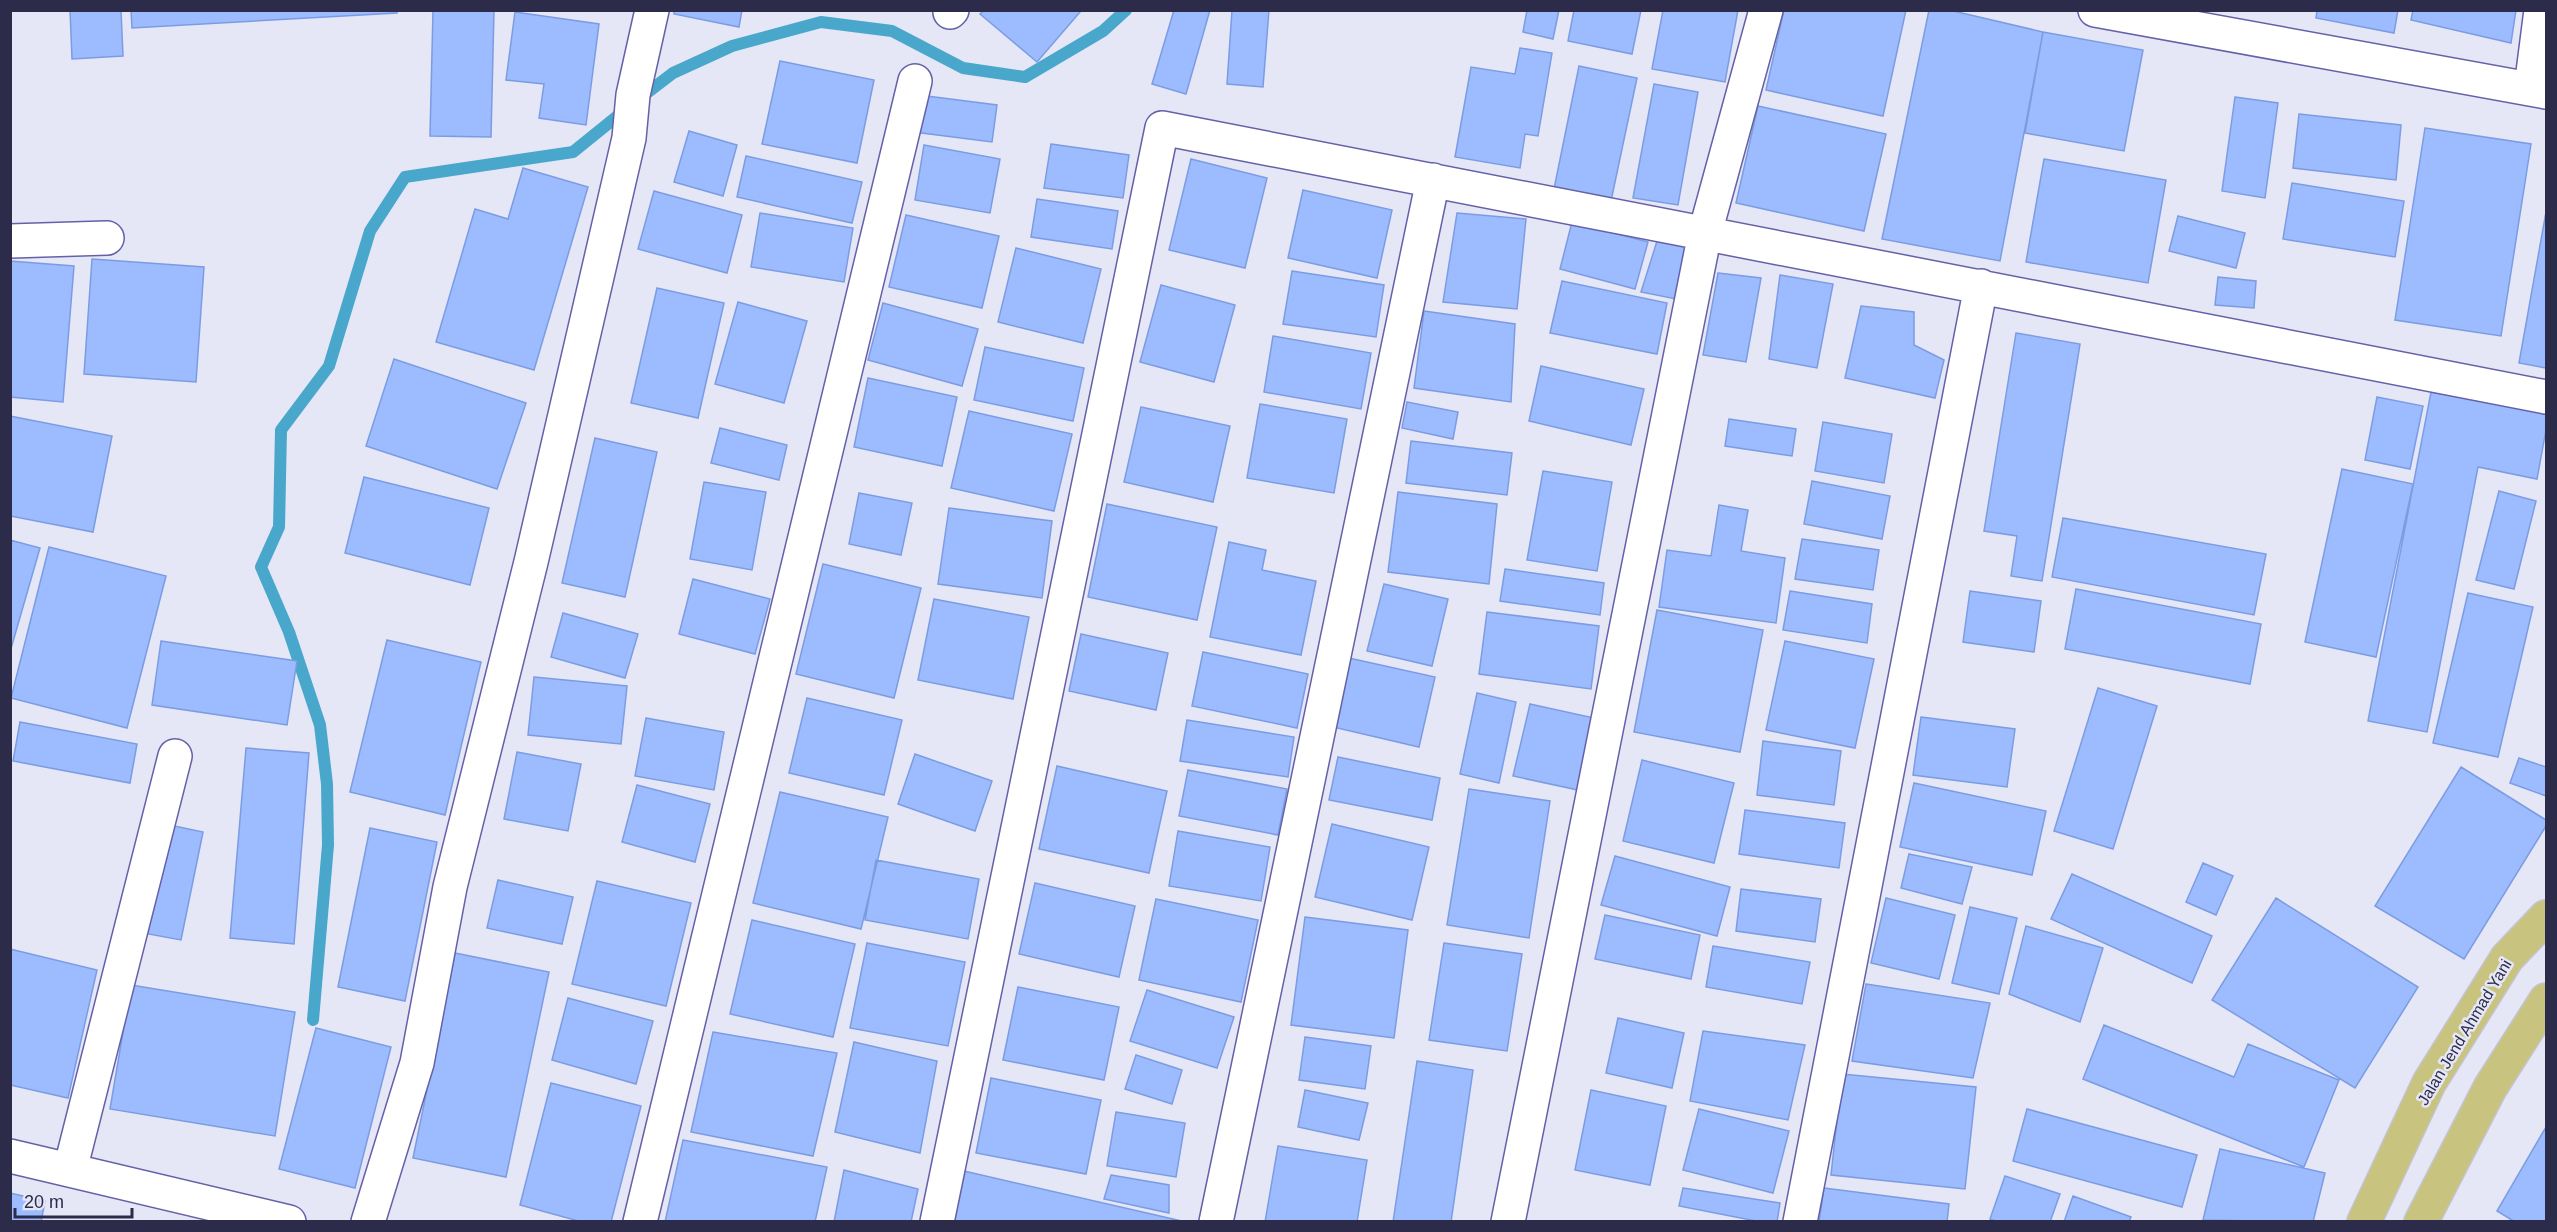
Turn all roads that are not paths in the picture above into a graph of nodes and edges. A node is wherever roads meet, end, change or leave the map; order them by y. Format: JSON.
{"nodes":[{"id":1,"x":652,"y":10,"type":"edge"},
{"id":2,"x":1766,"y":10,"type":"edge"},
{"id":3,"x":2096,"y":10,"type":"edge"},
{"id":4,"x":2541,"y":10,"type":"edge"},
{"id":5,"x":915,"y":81,"type":"dead end"},
{"id":6,"x":2539,"y":90,"type":"edge"},
{"id":7,"x":1433,"y":180,"type":"junction"},
{"id":8,"x":1705,"y":233,"type":"junction"},
{"id":9,"x":107,"y":238,"type":"dead end"},
{"id":10,"x":10,"y":242,"type":"edge"},
{"id":11,"x":1981,"y":286,"type":"junction"},
{"id":12,"x":2547,"y":397,"type":"edge"},
{"id":13,"x":175,"y":756,"type":"dead end"},
{"id":14,"x":2547,"y":917,"type":"edge"},
{"id":15,"x":2547,"y":999,"type":"edge"},
{"id":16,"x":10,"y":1156,"type":"edge"},
{"id":17,"x":70,"y":1170,"type":"junction"},
{"id":18,"x":289,"y":1221,"type":"edge"},
{"id":19,"x":368,"y":1221,"type":"edge"},
{"id":20,"x":640,"y":1221,"type":"edge"},
{"id":21,"x":936,"y":1221,"type":"edge"},
{"id":22,"x":1216,"y":1221,"type":"edge"},
{"id":23,"x":1508,"y":1221,"type":"edge"},
{"id":24,"x":1800,"y":1221,"type":"edge"},
{"id":25,"x":2364,"y":1221,"type":"edge"},
{"id":26,"x":2421,"y":1221,"type":"edge"}],
"edges":[{"from":1,"to":19,"type":"street"},
{"from":2,"to":8,"type":"street"},
{"from":3,"to":6,"type":"street"},
{"from":4,"to":6,"type":"street"},
{"from":5,"to":20,"type":"street"},
{"from":7,"to":8,"type":"street"},
{"from":7,"to":21,"type":"street"},
{"from":7,"to":22,"type":"street"},
{"from":8,"to":11,"type":"street"},
{"from":8,"to":23,"type":"street"},
{"from":9,"to":10,"type":"street"},
{"from":11,"to":12,"type":"street"},
{"from":11,"to":24,"type":"street"},
{"from":13,"to":17,"type":"street"},
{"from":14,"to":25,"type":"main road","name":"Jalan Jend Ahmad Yani"},
{"from":15,"to":26,"type":"main road"},
{"from":16,"to":17,"type":"street"},
{"from":17,"to":18,"type":"street"}]}
